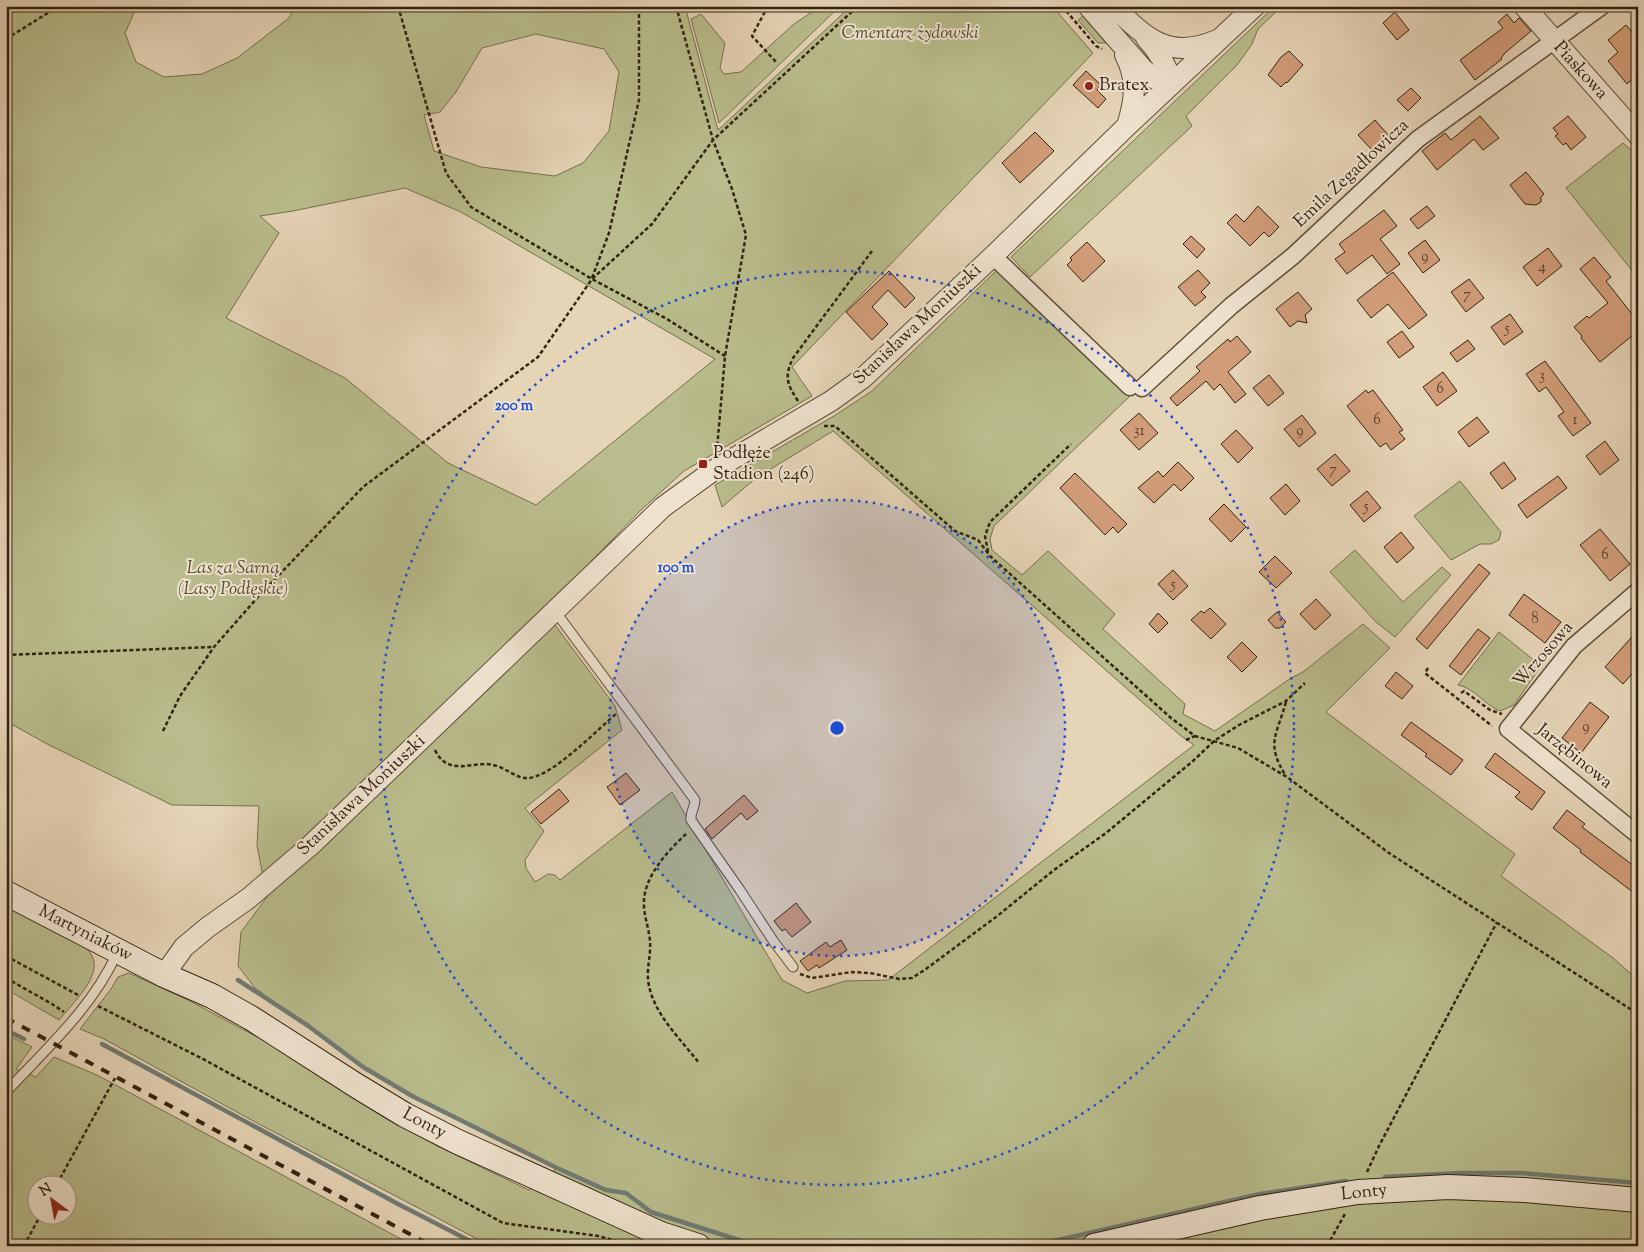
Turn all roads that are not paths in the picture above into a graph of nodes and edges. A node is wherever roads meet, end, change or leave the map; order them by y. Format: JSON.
{"nodes":[{"id":1,"x":1088,"y":6,"type":"edge"},
{"id":2,"x":1113,"y":6,"type":"edge"},
{"id":3,"x":1255,"y":6,"type":"edge"},
{"id":4,"x":1524,"y":6,"type":"edge"},
{"id":5,"x":1602,"y":6,"type":"edge"},
{"id":6,"x":1135,"y":27,"type":"junction"},
{"id":7,"x":1221,"y":38,"type":"junction"},
{"id":8,"x":1553,"y":40,"type":"junction"},
{"id":9,"x":1113,"y":47,"type":"junction"},
{"id":10,"x":1172,"y":83,"type":"junction"},
{"id":11,"x":1127,"y":126,"type":"junction"},
{"id":12,"x":1638,"y":135,"type":"edge"},
{"id":13,"x":993,"y":256,"type":"junction"},
{"id":14,"x":1638,"y":591,"type":"edge"},
{"id":15,"x":555,"y":610,"type":"junction"},
{"id":16,"x":1512,"y":725,"type":"joint"},
{"id":17,"x":1638,"y":835,"type":"edge"},
{"id":18,"x":6,"y":892,"type":"edge"},
{"id":19,"x":118,"y":950,"type":"junction"},
{"id":20,"x":793,"y":967,"type":"road end"},
{"id":21,"x":164,"y":975,"type":"junction"},
{"id":22,"x":6,"y":1092,"type":"edge"},
{"id":23,"x":1638,"y":1200,"type":"edge"},
{"id":24,"x":698,"y":1246,"type":"edge"},
{"id":25,"x":1094,"y":1246,"type":"edge"}],
"edges":[{"from":1,"to":9,"type":"street"},
{"from":2,"to":6,"type":"street"},
{"from":3,"to":7,"type":"street","name":"Stanisława Moniuszki"},
{"from":4,"to":8,"type":"street","name":"Piaskowa"},
{"from":5,"to":8,"type":"street","name":"Emila Zegadłowicza"},
{"from":6,"to":7,"type":"street"},
{"from":6,"to":10,"type":"street"},
{"from":7,"to":10,"type":"street","name":"Stanisława Moniuszki"},
{"from":8,"to":12,"type":"street","name":"Piaskowa"},
{"from":8,"to":13,"type":"street","name":"Emila Zegadłowicza"},
{"from":9,"to":10,"type":"street"},
{"from":9,"to":11,"type":"street"},
{"from":10,"to":11,"type":"street","name":"Stanisława Moniuszki"},
{"from":11,"to":13,"type":"street","name":"Stanisława Moniuszki"},
{"from":13,"to":15,"type":"street","name":"Stanisława Moniuszki"},
{"from":14,"to":16,"type":"street","name":"Wrzosowa"},
{"from":15,"to":20,"type":"lane"},
{"from":15,"to":21,"type":"street","name":"Stanisława Moniuszki"},
{"from":16,"to":17,"type":"street","name":"Jarzębinowa"},
{"from":18,"to":19,"type":"main road","name":"Martyniaków"},
{"from":19,"to":21,"type":"main road","name":"Martyniaków"},
{"from":19,"to":22,"type":"lane"},
{"from":21,"to":24,"type":"main road","name":"Lonty"},
{"from":23,"to":25,"type":"main road","name":"Lonty"}]}
